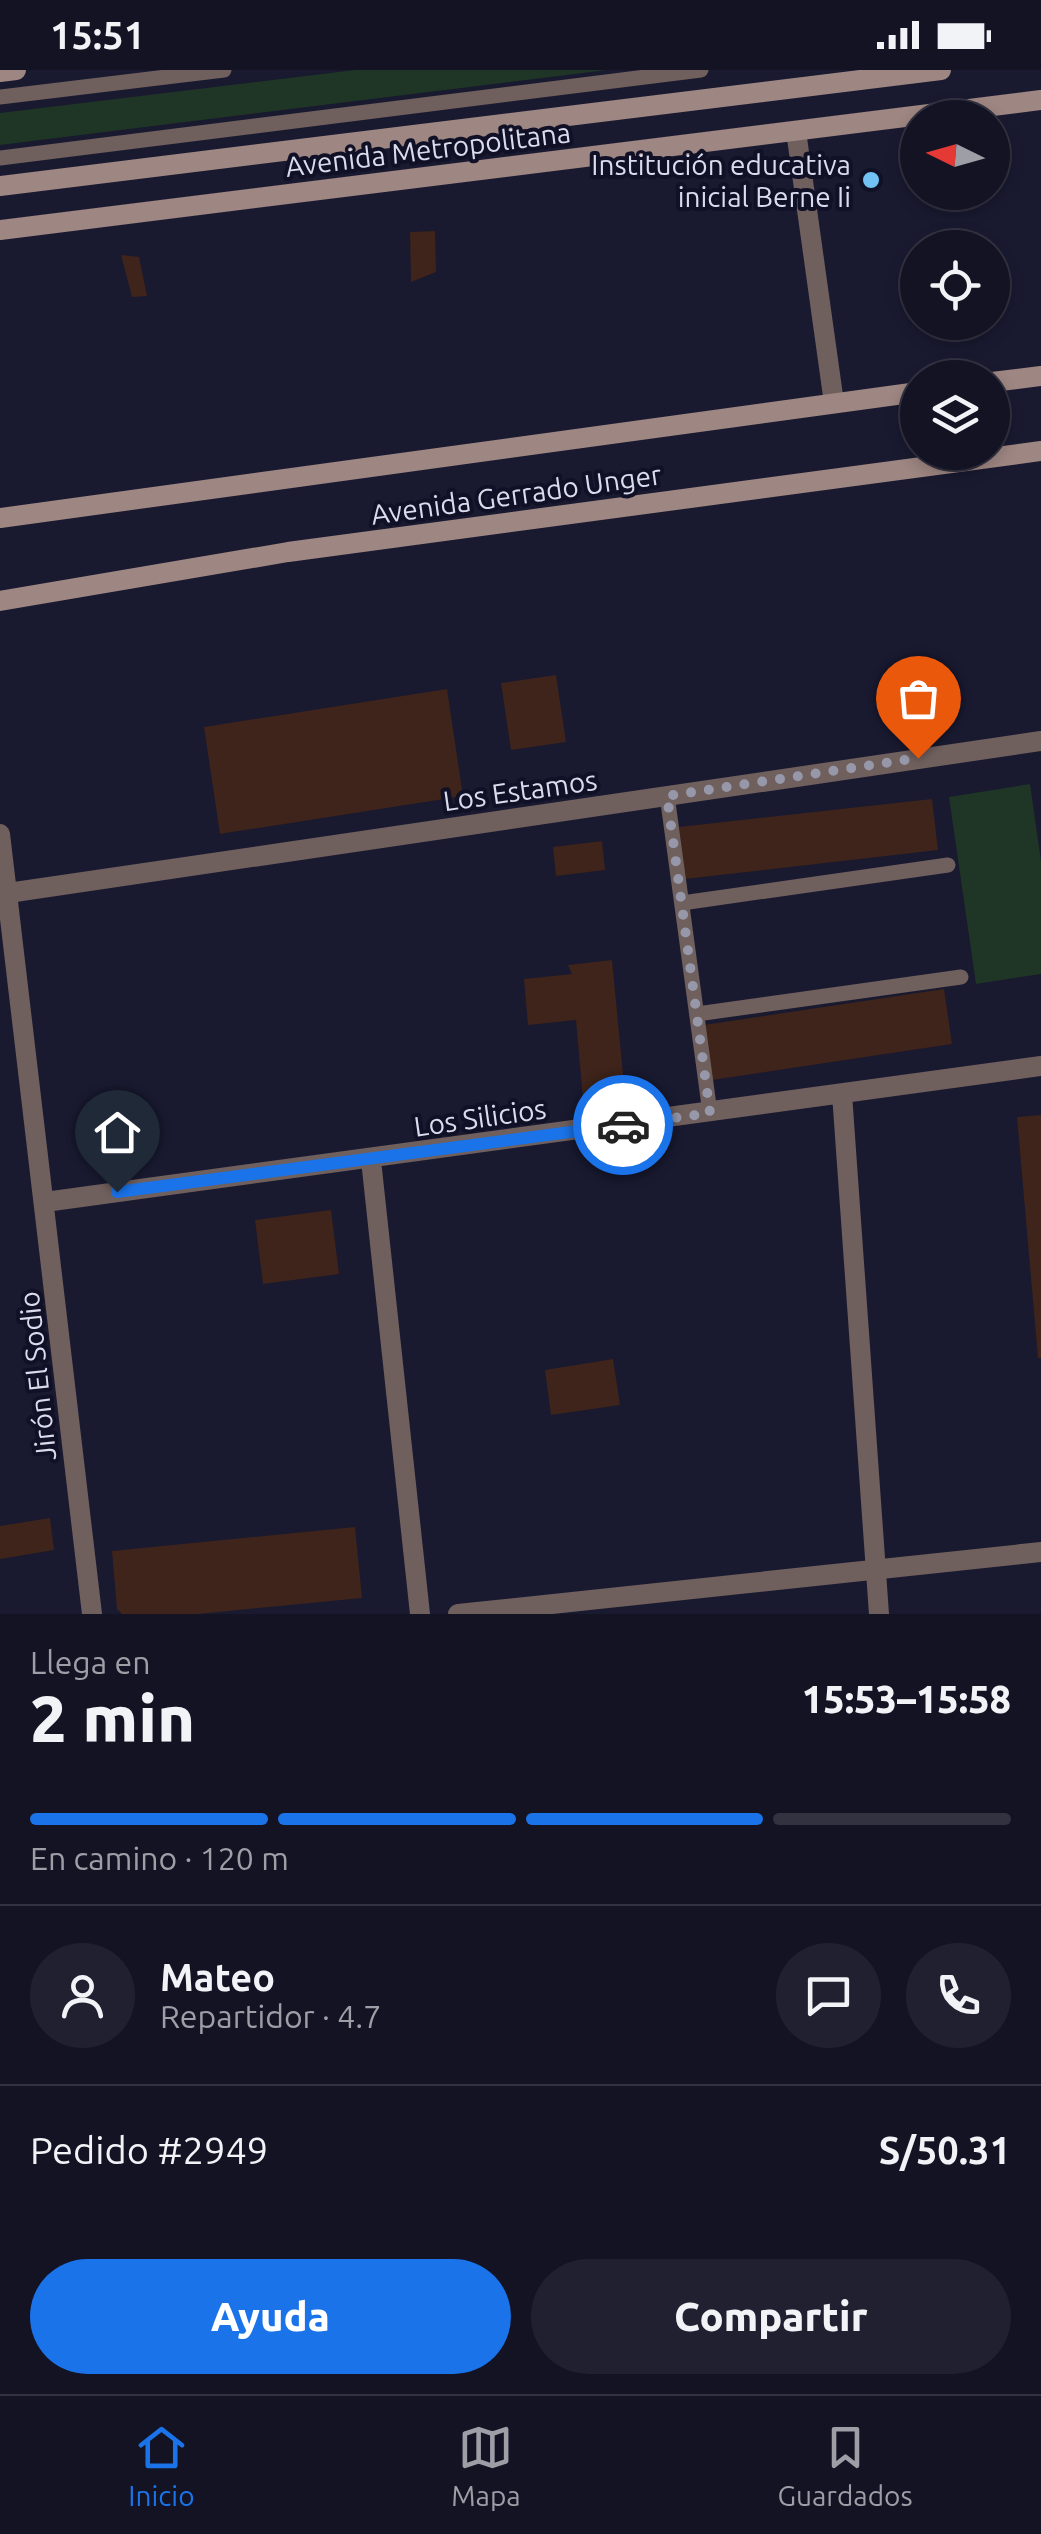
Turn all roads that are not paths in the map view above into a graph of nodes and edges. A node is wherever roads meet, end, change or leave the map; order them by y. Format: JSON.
{"nodes":[{"id":1,"x":16,"y":70,"type":"edge"},
{"id":2,"x":224,"y":70,"type":"edge"},
{"id":3,"x":701,"y":70,"type":"edge"},
{"id":4,"x":940,"y":70,"type":"edge"},
{"id":5,"x":0,"y":72,"type":"edge"},
{"id":6,"x":0,"y":97,"type":"edge"},
{"id":7,"x":1041,"y":100,"type":"edge"},
{"id":8,"x":796,"y":131,"type":"junction"},
{"id":9,"x":0,"y":158,"type":"edge"},
{"id":10,"x":0,"y":186,"type":"edge"},
{"id":11,"x":0,"y":230,"type":"edge"},
{"id":12,"x":1041,"y":376,"type":"edge"},
{"id":13,"x":1010,"y":380,"type":"edge"},
{"id":14,"x":900,"y":394,"type":"edge"},
{"id":15,"x":834,"y":403,"type":"junction"},
{"id":16,"x":1041,"y":452,"type":"edge"},
{"id":17,"x":0,"y":518,"type":"edge"},
{"id":18,"x":0,"y":601,"type":"edge"},
{"id":19,"x":1041,"y":741,"type":"edge"},
{"id":20,"x":667,"y":796,"type":"junction"},
{"id":21,"x":0,"y":834,"type":"edge"},
{"id":22,"x":948,"y":866,"type":"dead end"},
{"id":23,"x":8,"y":893,"type":"junction"},
{"id":24,"x":682,"y":903,"type":"junction"},
{"id":25,"x":962,"y":976,"type":"dead end"},
{"id":26,"x":697,"y":1014,"type":"junction"},
{"id":27,"x":1041,"y":1066,"type":"edge"},
{"id":28,"x":842,"y":1094,"type":"junction"},
{"id":29,"x":710,"y":1113,"type":"junction"},
{"id":30,"x":371,"y":1160,"type":"junction"},
{"id":31,"x":45,"y":1202,"type":"junction"},
{"id":32,"x":1041,"y":1552,"type":"edge"},
{"id":33,"x":876,"y":1568,"type":"junction"},
{"id":34,"x":92,"y":1614,"type":"edge"},
{"id":35,"x":420,"y":1614,"type":"edge"},
{"id":36,"x":458,"y":1614,"type":"edge"},
{"id":37,"x":880,"y":1614,"type":"edge"}],
"edges":[{"from":1,"to":5,"type":"main road"},
{"from":2,"to":6,"type":"lane"},
{"from":3,"to":9,"type":"lane"},
{"from":4,"to":10,"type":"main road","name":"Avenida Metropolitana"},
{"from":7,"to":8,"type":"main road","name":"Avenida Metropolitana"},
{"from":8,"to":11,"type":"main road","name":"Avenida Metropolitana"},
{"from":8,"to":15,"type":"street"},
{"from":12,"to":13,"type":"main road"},
{"from":14,"to":15,"type":"main road","name":"Avenida Gerrado Unger"},
{"from":15,"to":17,"type":"main road","name":"Avenida Gerrado Unger"},
{"from":16,"to":18,"type":"main road","name":"Avenida Gerrado Unger"},
{"from":19,"to":20,"type":"street","name":"Los Estamos"},
{"from":20,"to":23,"type":"street","name":"Los Estamos"},
{"from":20,"to":24,"type":"lane"},
{"from":21,"to":23,"type":"street","name":"Jirón El Sodio"},
{"from":22,"to":24,"type":"lane"},
{"from":23,"to":31,"type":"street","name":"Jirón El Sodio"},
{"from":24,"to":26,"type":"lane"},
{"from":25,"to":26,"type":"lane"},
{"from":26,"to":29,"type":"lane"},
{"from":27,"to":28,"type":"street","name":"Los Silicios"},
{"from":28,"to":29,"type":"street","name":"Los Silicios"},
{"from":28,"to":33,"type":"street"},
{"from":29,"to":30,"type":"street","name":"Los Silicios"},
{"from":30,"to":31,"type":"street","name":"Los Silicios"},
{"from":30,"to":35,"type":"street"},
{"from":31,"to":34,"type":"street","name":"Jirón El Sodio"},
{"from":32,"to":33,"type":"street"},
{"from":33,"to":36,"type":"street"},
{"from":33,"to":37,"type":"street"}]}
